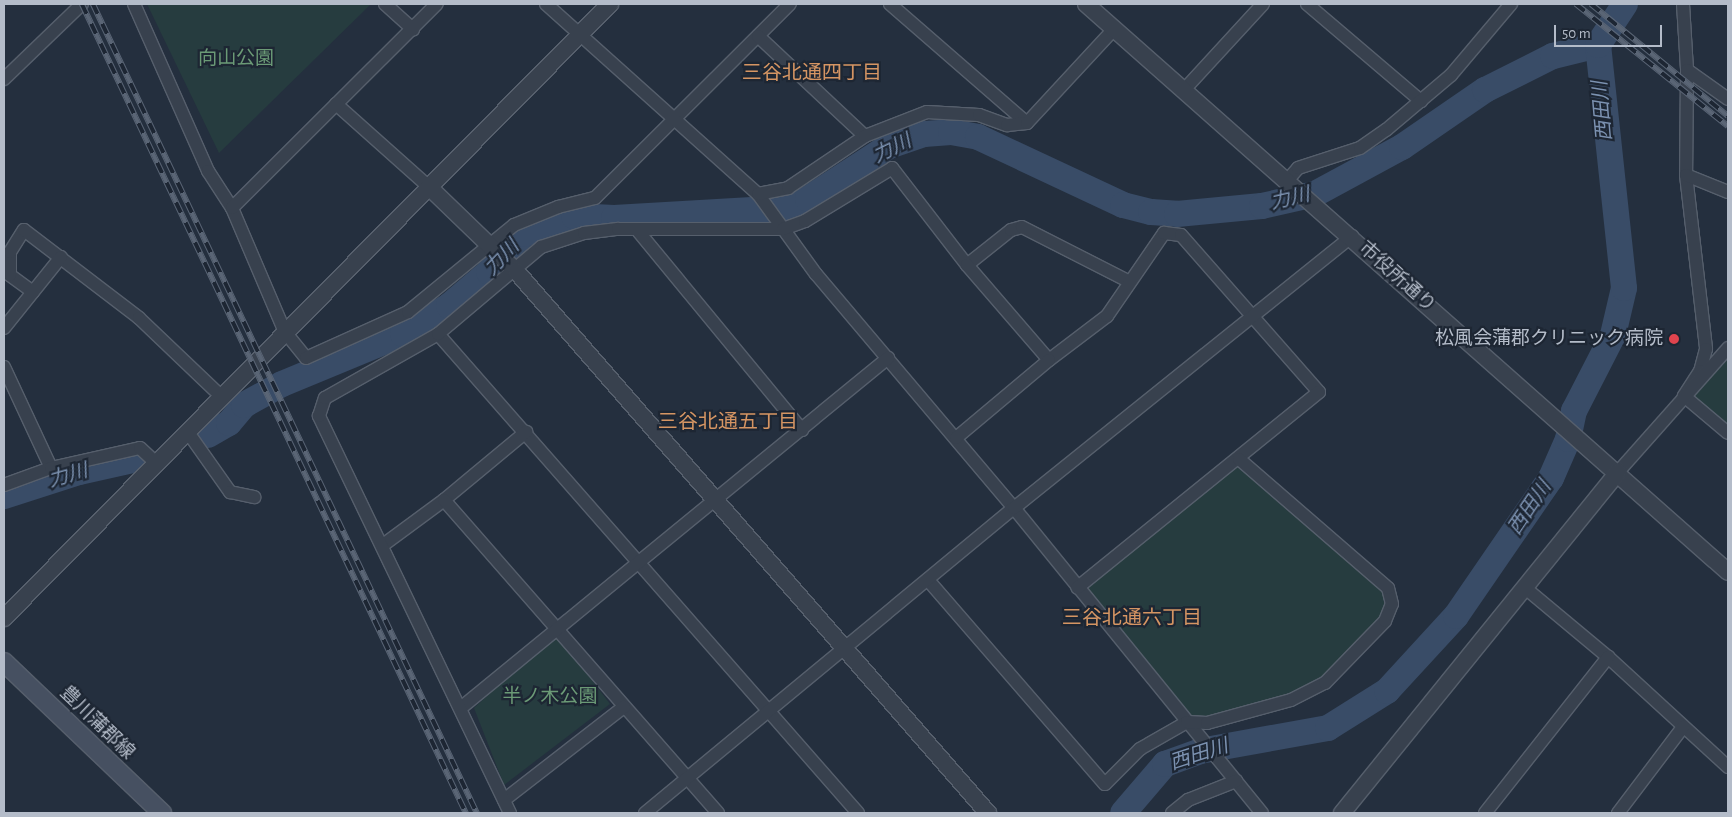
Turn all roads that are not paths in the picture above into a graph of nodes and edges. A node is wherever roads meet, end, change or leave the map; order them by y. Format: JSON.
{"nodes":[{"id":1,"x":82,"y":4,"type":"edge"},
{"id":2,"x":134,"y":4,"type":"edge"},
{"id":3,"x":385,"y":4,"type":"edge"},
{"id":4,"x":437,"y":4,"type":"edge"},
{"id":5,"x":546,"y":4,"type":"edge"},
{"id":6,"x":610,"y":4,"type":"edge"},
{"id":7,"x":790,"y":4,"type":"edge"},
{"id":8,"x":890,"y":4,"type":"edge"},
{"id":9,"x":1086,"y":4,"type":"edge"},
{"id":10,"x":1263,"y":4,"type":"edge"},
{"id":11,"x":1307,"y":4,"type":"edge"},
{"id":12,"x":1683,"y":4,"type":"edge"},
{"id":13,"x":1506,"y":5,"type":"edge"},
{"id":14,"x":413,"y":29,"type":"junction"},
{"id":15,"x":1114,"y":29,"type":"junction"},
{"id":16,"x":580,"y":34,"type":"junction"},
{"id":17,"x":758,"y":36,"type":"junction"},
{"id":18,"x":1687,"y":70,"type":"junction"},
{"id":19,"x":4,"y":79,"type":"edge"},
{"id":20,"x":1183,"y":91,"type":"junction"},
{"id":21,"x":1728,"y":99,"type":"edge"},
{"id":22,"x":1421,"y":101,"type":"junction"},
{"id":23,"x":336,"y":104,"type":"junction"},
{"id":24,"x":676,"y":118,"type":"junction"},
{"id":25,"x":1027,"y":123,"type":"junction"},
{"id":26,"x":865,"y":136,"type":"junction"},
{"id":27,"x":1686,"y":175,"type":"junction"},
{"id":28,"x":1286,"y":182,"type":"junction"},
{"id":29,"x":429,"y":187,"type":"junction"},
{"id":30,"x":1728,"y":192,"type":"edge"},
{"id":31,"x":759,"y":196,"type":"junction"},
{"id":32,"x":232,"y":208,"type":"junction"},
{"id":33,"x":781,"y":225,"type":"junction"},
{"id":34,"x":638,"y":231,"type":"junction"},
{"id":35,"x":1352,"y":236,"type":"junction"},
{"id":36,"x":492,"y":246,"type":"junction"},
{"id":37,"x":61,"y":256,"type":"junction"},
{"id":38,"x":967,"y":265,"type":"junction"},
{"id":39,"x":516,"y":271,"type":"junction"},
{"id":40,"x":1128,"y":281,"type":"junction"},
{"id":41,"x":33,"y":292,"type":"junction"},
{"id":42,"x":1255,"y":316,"type":"junction"},
{"id":43,"x":4,"y":328,"type":"edge"},
{"id":44,"x":285,"y":332,"type":"junction"},
{"id":45,"x":438,"y":334,"type":"junction"},
{"id":46,"x":1728,"y":348,"type":"edge"},
{"id":47,"x":888,"y":358,"type":"junction"},
{"id":48,"x":1049,"y":360,"type":"junction"},
{"id":49,"x":4,"y":367,"type":"edge"},
{"id":50,"x":1684,"y":396,"type":"junction"},
{"id":51,"x":222,"y":397,"type":"junction"},
{"id":52,"x":802,"y":430,"type":"junction"},
{"id":53,"x":187,"y":431,"type":"junction"},
{"id":54,"x":526,"y":432,"type":"junction"},
{"id":55,"x":1728,"y":433,"type":"edge"},
{"id":56,"x":956,"y":438,"type":"junction"},
{"id":57,"x":1239,"y":459,"type":"junction"},
{"id":58,"x":156,"y":463,"type":"junction"},
{"id":59,"x":51,"y":468,"type":"junction"},
{"id":60,"x":1612,"y":469,"type":"junction"},
{"id":61,"x":4,"y":485,"type":"edge"},
{"id":62,"x":254,"y":497,"type":"dead end"},
{"id":63,"x":444,"y":500,"type":"junction"},
{"id":64,"x":715,"y":500,"type":"junction"},
{"id":65,"x":1014,"y":508,"type":"junction"},
{"id":66,"x":383,"y":545,"type":"junction"},
{"id":67,"x":638,"y":560,"type":"junction"},
{"id":68,"x":1728,"y":572,"type":"edge"},
{"id":69,"x":928,"y":580,"type":"junction"},
{"id":70,"x":1524,"y":587,"type":"junction"},
{"id":71,"x":1077,"y":588,"type":"junction"},
{"id":72,"x":4,"y":618,"type":"edge"},
{"id":73,"x":556,"y":628,"type":"junction"},
{"id":74,"x":844,"y":648,"type":"junction"},
{"id":75,"x":1608,"y":657,"type":"junction"},
{"id":76,"x":4,"y":662,"type":"edge"},
{"id":77,"x":624,"y":707,"type":"junction"},
{"id":78,"x":462,"y":708,"type":"junction"},
{"id":79,"x":768,"y":709,"type":"junction"},
{"id":80,"x":1190,"y":726,"type":"junction"},
{"id":81,"x":1684,"y":727,"type":"junction"},
{"id":82,"x":1728,"y":767,"type":"edge"},
{"id":83,"x":688,"y":779,"type":"junction"},
{"id":84,"x":1238,"y":783,"type":"junction"},
{"id":85,"x":504,"y":800,"type":"junction"},
{"id":86,"x":162,"y":813,"type":"edge"},
{"id":87,"x":510,"y":813,"type":"edge"},
{"id":88,"x":645,"y":813,"type":"edge"},
{"id":89,"x":718,"y":813,"type":"edge"},
{"id":90,"x":858,"y":813,"type":"edge"},
{"id":91,"x":988,"y":813,"type":"edge"},
{"id":92,"x":1172,"y":813,"type":"edge"},
{"id":93,"x":1262,"y":813,"type":"edge"},
{"id":94,"x":1342,"y":813,"type":"edge"},
{"id":95,"x":1485,"y":813,"type":"edge"},
{"id":96,"x":1618,"y":813,"type":"edge"}],
"edges":[{"from":1,"to":19,"type":"street"},
{"from":2,"to":32,"type":"street"},
{"from":3,"to":14,"type":"street"},
{"from":4,"to":14,"type":"street"},
{"from":5,"to":16,"type":"street"},
{"from":6,"to":16,"type":"street"},
{"from":7,"to":17,"type":"street"},
{"from":8,"to":25,"type":"street"},
{"from":9,"to":15,"type":"street","name":"市役所通り"},
{"from":10,"to":20,"type":"street"},
{"from":11,"to":22,"type":"street"},
{"from":12,"to":18,"type":"street"},
{"from":13,"to":22,"type":"street"},
{"from":14,"to":23,"type":"street"},
{"from":15,"to":20,"type":"street","name":"市役所通り"},
{"from":15,"to":25,"type":"street"},
{"from":16,"to":24,"type":"street"},
{"from":16,"to":29,"type":"street"},
{"from":17,"to":24,"type":"street"},
{"from":17,"to":26,"type":"street"},
{"from":18,"to":21,"type":"street"},
{"from":18,"to":27,"type":"street"},
{"from":20,"to":28,"type":"street","name":"市役所通り"},
{"from":22,"to":28,"type":"street"},
{"from":23,"to":29,"type":"street"},
{"from":23,"to":32,"type":"street"},
{"from":24,"to":31,"type":"street"},
{"from":24,"to":36,"type":"street"},
{"from":25,"to":26,"type":"street"},
{"from":26,"to":31,"type":"street"},
{"from":27,"to":30,"type":"street"},
{"from":27,"to":50,"type":"street"},
{"from":28,"to":35,"type":"street","name":"市役所通り"},
{"from":29,"to":36,"type":"street"},
{"from":29,"to":44,"type":"street"},
{"from":31,"to":33,"type":"street"},
{"from":32,"to":44,"type":"street"},
{"from":33,"to":34,"type":"street"},
{"from":33,"to":38,"type":"street"},
{"from":33,"to":47,"type":"street"},
{"from":34,"to":39,"type":"street"},
{"from":34,"to":52,"type":"street"},
{"from":35,"to":42,"type":"street"},
{"from":35,"to":60,"type":"street","name":"市役所通り"},
{"from":36,"to":39,"type":"street"},
{"from":36,"to":44,"type":"street"},
{"from":37,"to":41,"type":"street"},
{"from":37,"to":41,"type":"street"},
{"from":37,"to":51,"type":"street"},
{"from":38,"to":40,"type":"street"},
{"from":38,"to":48,"type":"street"},
{"from":39,"to":45,"type":"street"},
{"from":39,"to":64,"type":"street"},
{"from":40,"to":42,"type":"street"},
{"from":40,"to":48,"type":"street"},
{"from":41,"to":43,"type":"street"},
{"from":42,"to":57,"type":"street"},
{"from":42,"to":65,"type":"street"},
{"from":44,"to":51,"type":"street"},
{"from":45,"to":54,"type":"street"},
{"from":45,"to":66,"type":"street"},
{"from":46,"to":50,"type":"street"},
{"from":47,"to":52,"type":"street"},
{"from":47,"to":56,"type":"street"},
{"from":48,"to":56,"type":"street"},
{"from":49,"to":59,"type":"street"},
{"from":50,"to":55,"type":"street"},
{"from":50,"to":60,"type":"street"},
{"from":51,"to":53,"type":"street"},
{"from":52,"to":64,"type":"street"},
{"from":53,"to":58,"type":"street"},
{"from":53,"to":62,"type":"street"},
{"from":54,"to":63,"type":"street"},
{"from":54,"to":67,"type":"street"},
{"from":56,"to":65,"type":"street"},
{"from":57,"to":71,"type":"street"},
{"from":57,"to":80,"type":"street"},
{"from":58,"to":59,"type":"street"},
{"from":58,"to":72,"type":"street"},
{"from":59,"to":61,"type":"street"},
{"from":60,"to":68,"type":"street","name":"市役所通り"},
{"from":60,"to":70,"type":"street"},
{"from":63,"to":66,"type":"street"},
{"from":63,"to":73,"type":"street"},
{"from":64,"to":67,"type":"street"},
{"from":64,"to":74,"type":"street"},
{"from":65,"to":69,"type":"street"},
{"from":65,"to":71,"type":"street"},
{"from":66,"to":78,"type":"street"},
{"from":67,"to":73,"type":"street"},
{"from":67,"to":79,"type":"street"},
{"from":69,"to":74,"type":"street"},
{"from":69,"to":80,"type":"street"},
{"from":70,"to":75,"type":"street"},
{"from":70,"to":94,"type":"street"},
{"from":71,"to":80,"type":"street"},
{"from":73,"to":77,"type":"street"},
{"from":73,"to":78,"type":"street"},
{"from":74,"to":79,"type":"street"},
{"from":74,"to":91,"type":"street"},
{"from":75,"to":81,"type":"street"},
{"from":75,"to":95,"type":"street"},
{"from":76,"to":86,"type":"main road","name":"豊川蒲郡線"},
{"from":77,"to":83,"type":"street"},
{"from":77,"to":85,"type":"street"},
{"from":78,"to":85,"type":"street"},
{"from":79,"to":83,"type":"street"},
{"from":79,"to":90,"type":"street"},
{"from":80,"to":84,"type":"street"},
{"from":81,"to":82,"type":"street"},
{"from":81,"to":96,"type":"street"},
{"from":83,"to":88,"type":"street"},
{"from":83,"to":89,"type":"street"},
{"from":84,"to":92,"type":"street"},
{"from":84,"to":93,"type":"street"},
{"from":85,"to":87,"type":"street"}]}
